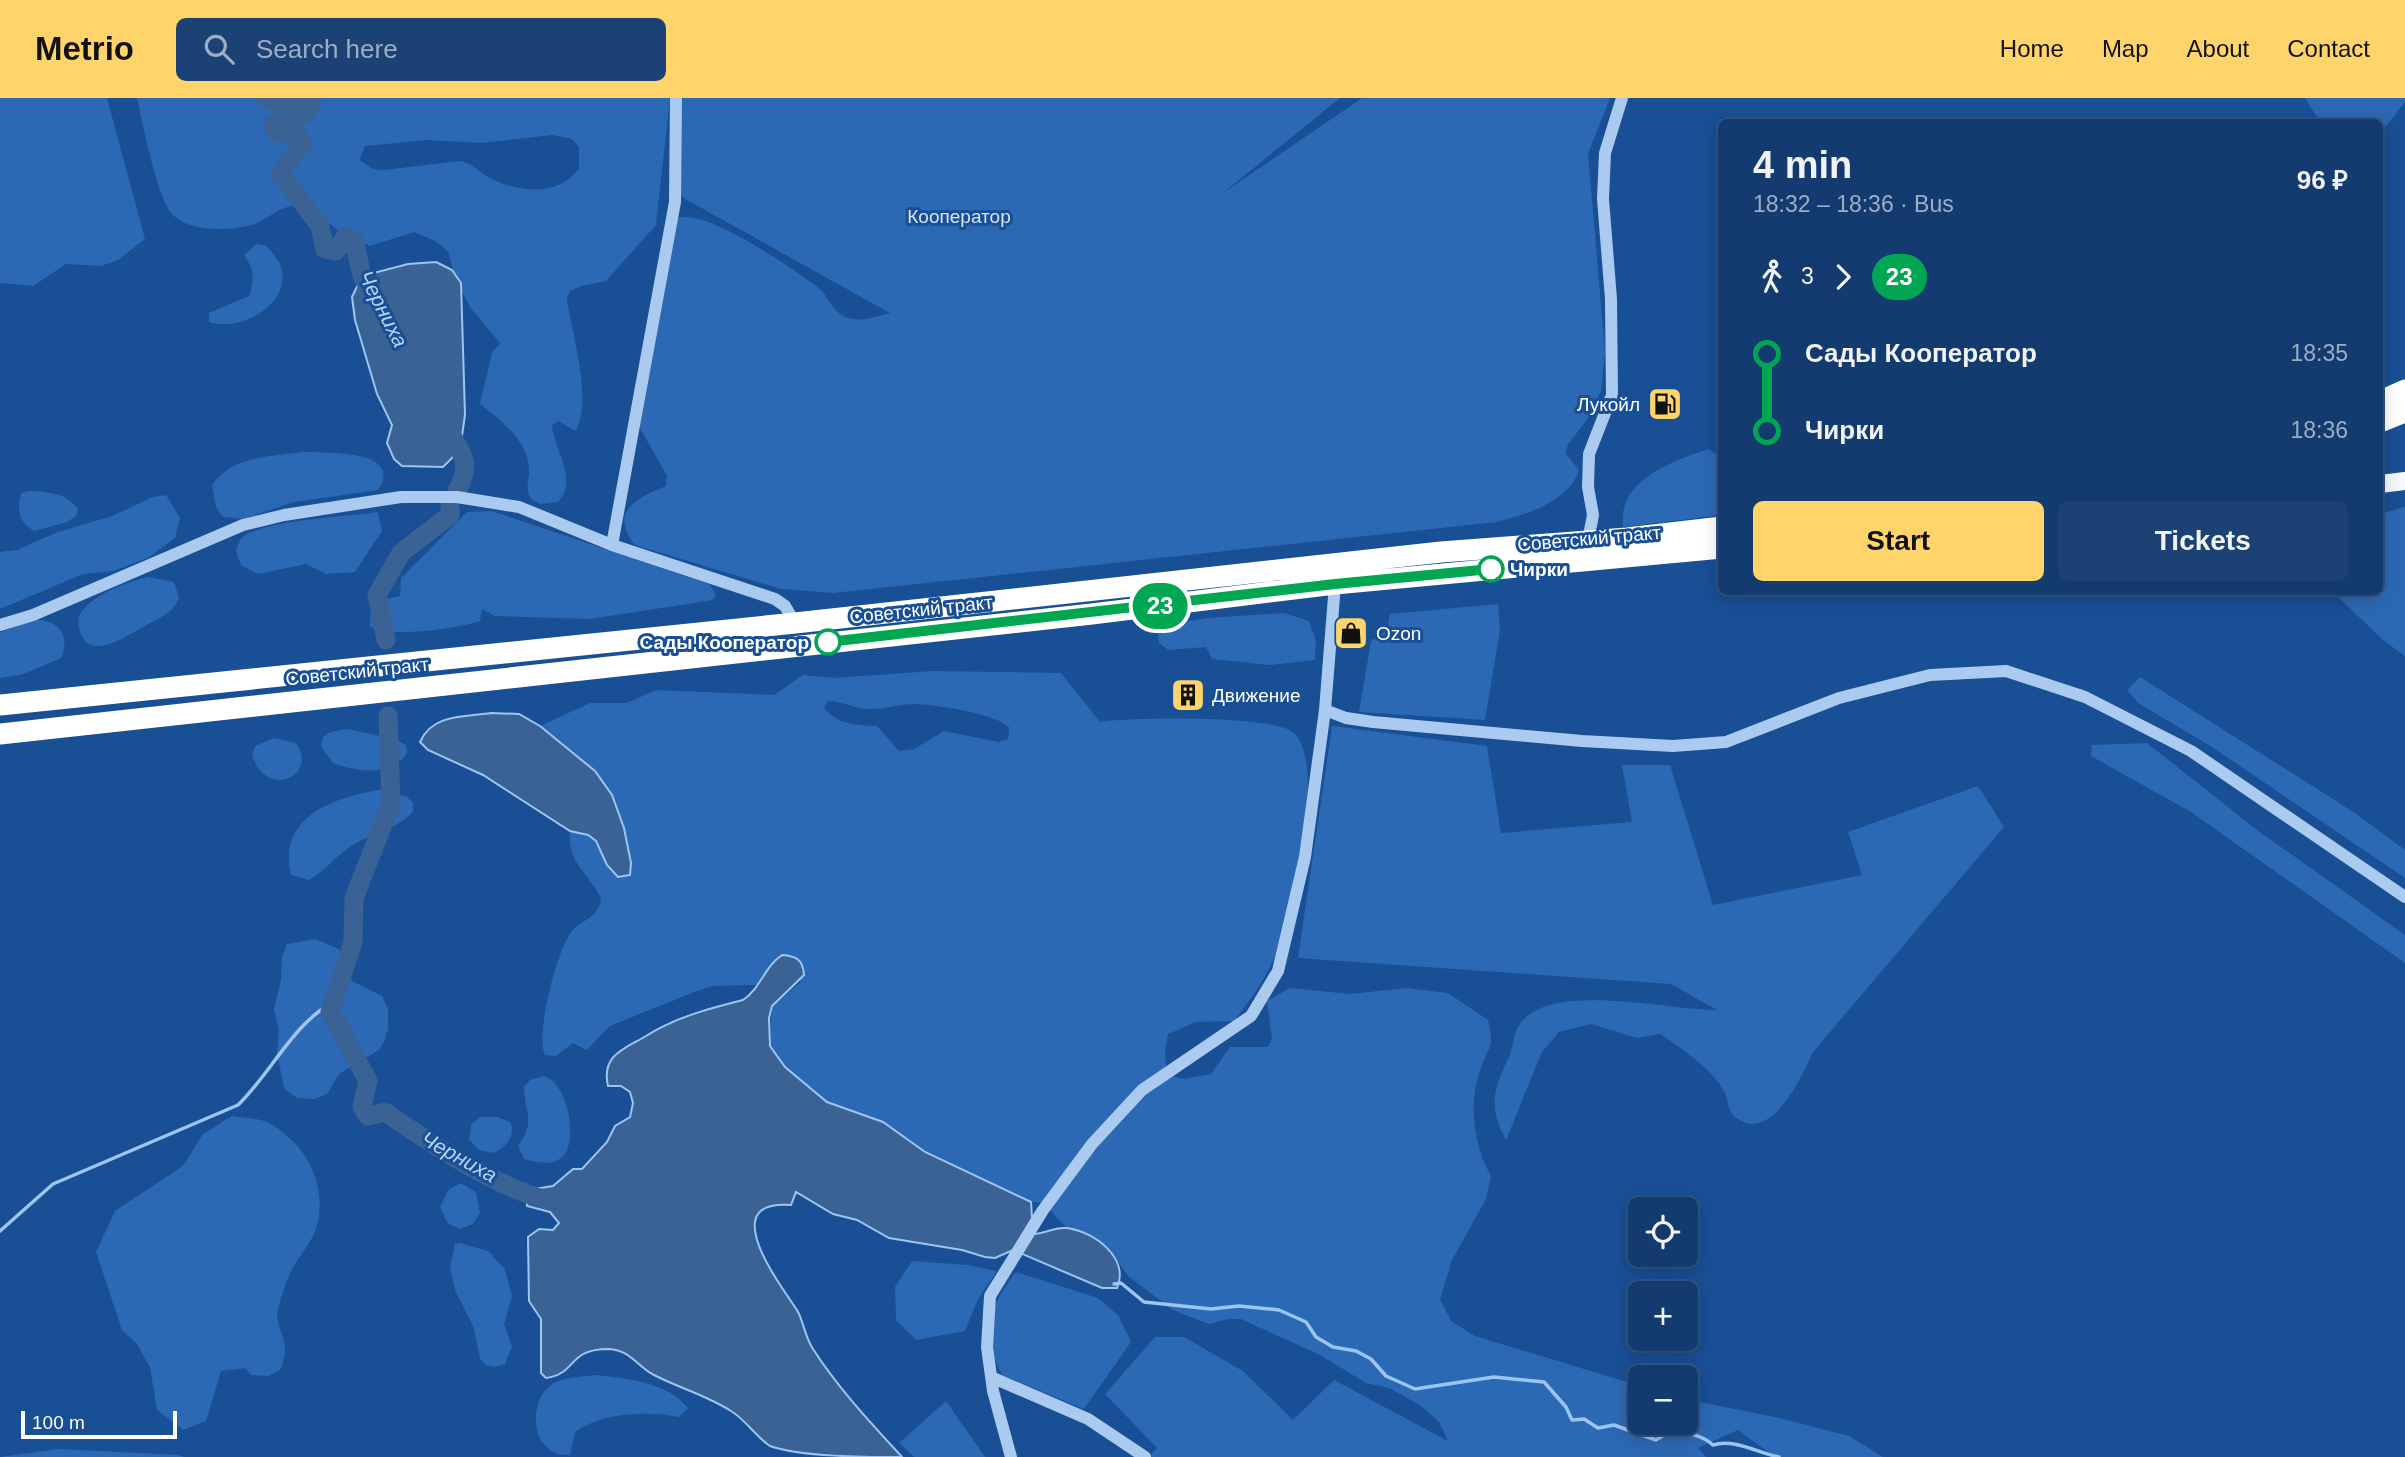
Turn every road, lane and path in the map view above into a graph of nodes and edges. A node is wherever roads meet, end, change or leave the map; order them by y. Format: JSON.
{"nodes":[{"id":1,"x":676,"y":98,"type":"edge"},
{"id":2,"x":1622,"y":98,"type":"edge"},
{"id":3,"x":2405,"y":390,"type":"edge"},
{"id":4,"x":2383,"y":400,"type":"edge"},
{"id":5,"x":2405,"y":412,"type":"edge"},
{"id":6,"x":2383,"y":421,"type":"edge"},
{"id":7,"x":2405,"y":481,"type":"edge"},
{"id":8,"x":2383,"y":484,"type":"edge"},
{"id":9,"x":1718,"y":527,"type":"edge"},
{"id":10,"x":1588,"y":541,"type":"junction"},
{"id":11,"x":612,"y":545,"type":"junction"},
{"id":12,"x":1718,"y":548,"type":"edge"},
{"id":13,"x":1335,"y":584,"type":"junction"},
{"id":14,"x":795,"y":623,"type":"junction"},
{"id":15,"x":0,"y":625,"type":"edge"},
{"id":16,"x":0,"y":705,"type":"edge"},
{"id":17,"x":1325,"y":710,"type":"junction"},
{"id":18,"x":0,"y":734,"type":"edge"},
{"id":19,"x":2405,"y":897,"type":"edge"},
{"id":20,"x":991,"y":1377,"type":"junction"},
{"id":21,"x":1011,"y":1457,"type":"edge"},
{"id":22,"x":1145,"y":1457,"type":"edge"}],
"edges":[{"from":1,"to":11,"type":"street"},
{"from":2,"to":10,"type":"street"},
{"from":3,"to":4,"type":"highway"},
{"from":5,"to":6,"type":"highway"},
{"from":7,"to":8,"type":"main road"},
{"from":9,"to":10,"type":"highway","name":"Советский тракт"},
{"from":10,"to":14,"type":"highway","name":"Советский тракт"},
{"from":11,"to":14,"type":"street"},
{"from":11,"to":15,"type":"street"},
{"from":12,"to":13,"type":"highway","name":"Советский тракт"},
{"from":13,"to":17,"type":"street"},
{"from":13,"to":18,"type":"highway","name":"Советский тракт"},
{"from":14,"to":16,"type":"highway","name":"Советский тракт"},
{"from":17,"to":19,"type":"street"},
{"from":17,"to":20,"type":"street"},
{"from":20,"to":21,"type":"street"},
{"from":20,"to":22,"type":"street"}]}
